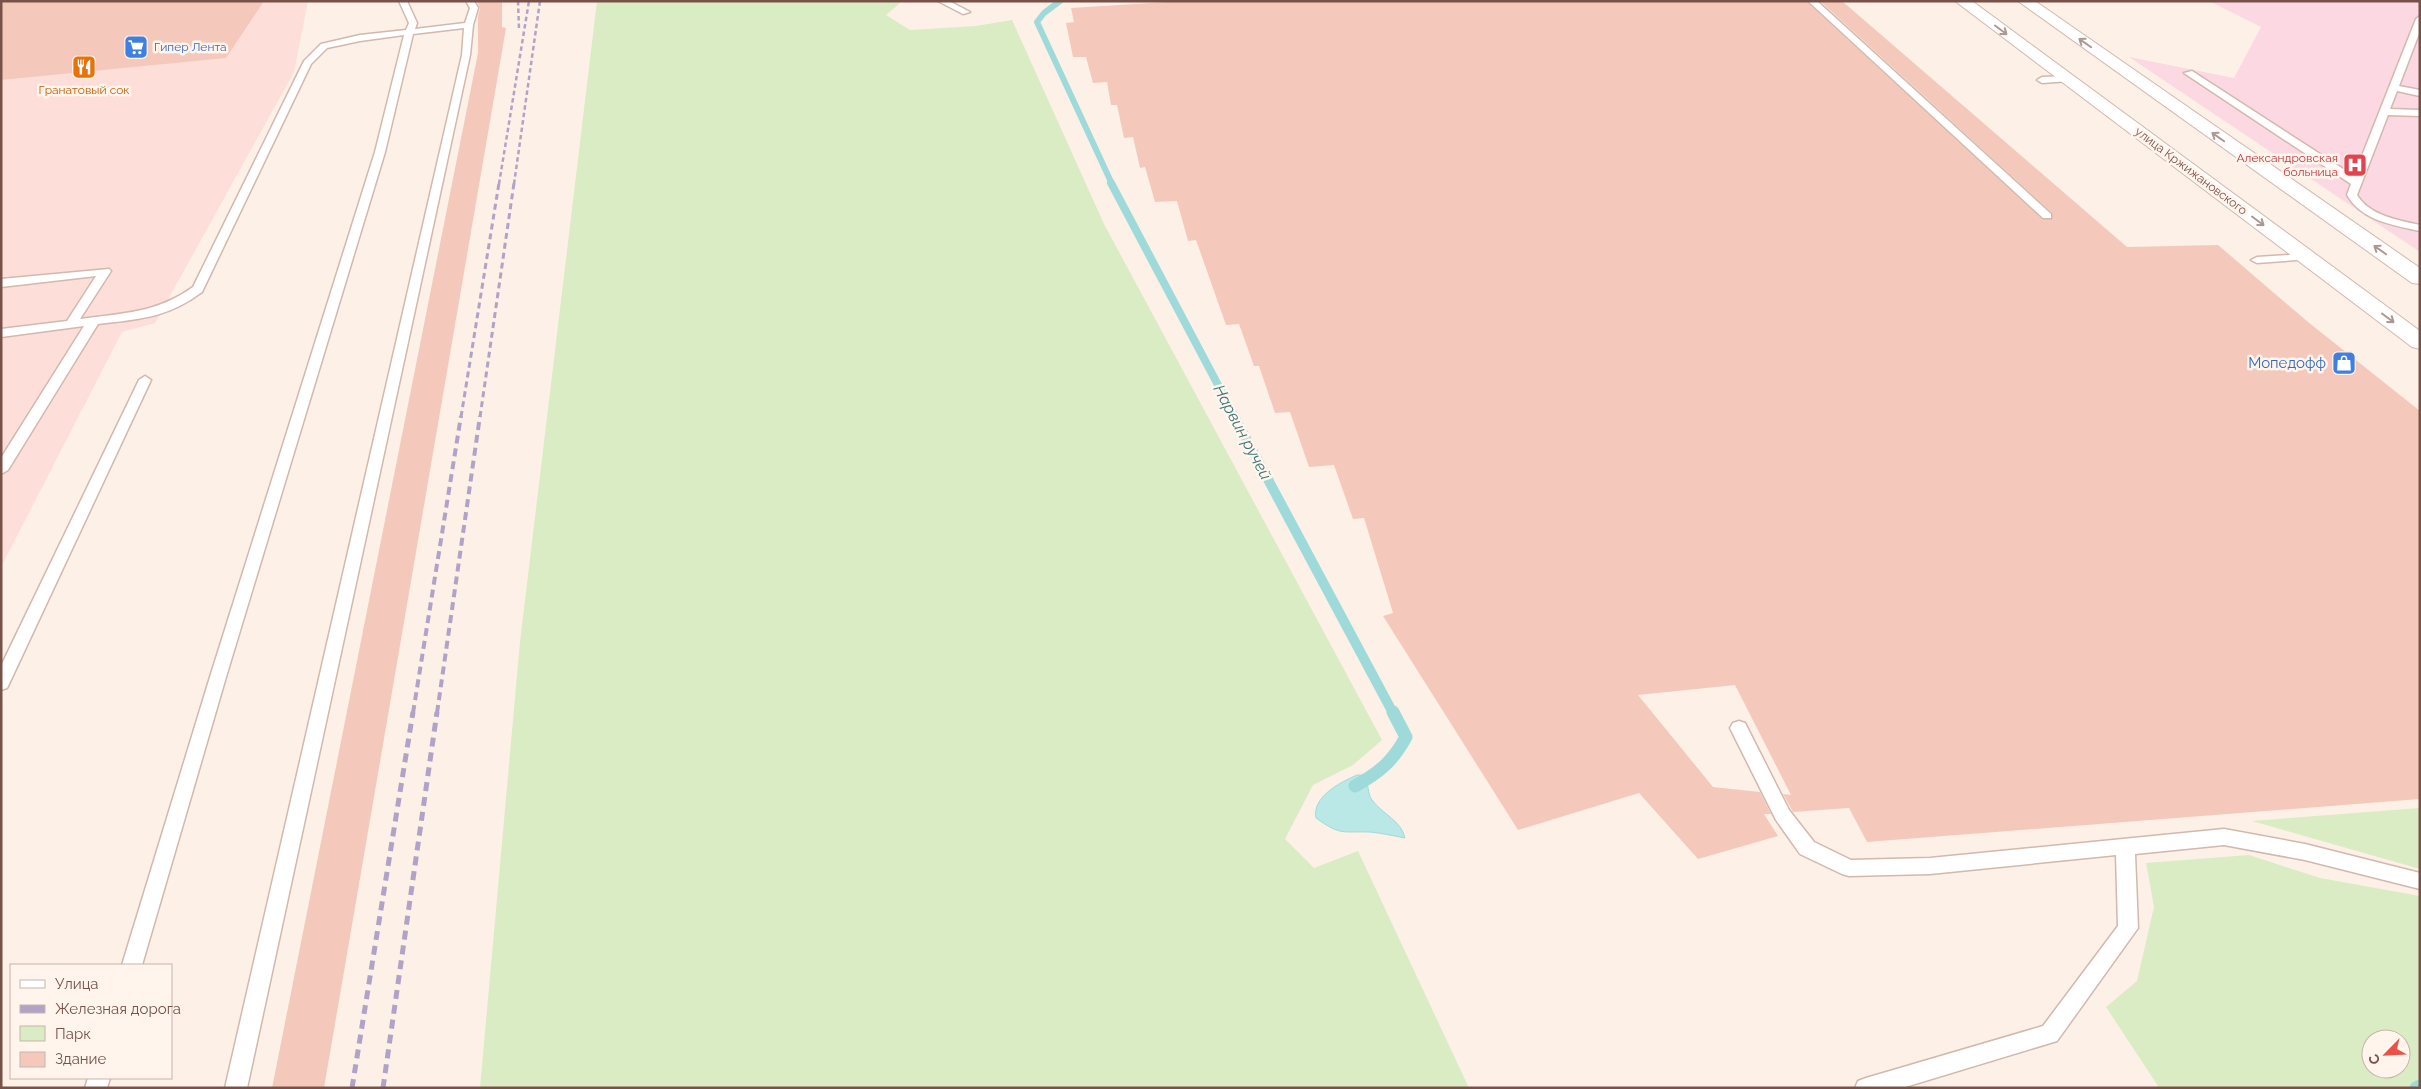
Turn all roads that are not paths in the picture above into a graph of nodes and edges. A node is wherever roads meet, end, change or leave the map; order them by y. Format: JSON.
{"nodes":[{"id":1,"x":402,"y":1,"type":"edge"},
{"id":2,"x":470,"y":1,"type":"edge"},
{"id":3,"x":942,"y":1,"type":"edge"},
{"id":4,"x":1812,"y":1,"type":"edge"},
{"id":5,"x":1962,"y":1,"type":"edge"},
{"id":6,"x":2025,"y":1,"type":"edge"},
{"id":7,"x":966,"y":12,"type":"dead end"},
{"id":8,"x":2420,"y":19,"type":"edge"},
{"id":9,"x":469,"y":25,"type":"junction"},
{"id":10,"x":409,"y":32,"type":"junction"},
{"id":11,"x":2189,"y":73,"type":"dead end"},
{"id":12,"x":2067,"y":79,"type":"junction"},
{"id":13,"x":2042,"y":80,"type":"dead end"},
{"id":14,"x":2393,"y":87,"type":"junction"},
{"id":15,"x":2420,"y":93,"type":"edge"},
{"id":16,"x":2384,"y":112,"type":"junction"},
{"id":17,"x":2420,"y":113,"type":"edge"},
{"id":18,"x":2356,"y":182,"type":"junction"},
{"id":19,"x":2047,"y":216,"type":"dead end"},
{"id":20,"x":2420,"y":228,"type":"edge"},
{"id":21,"x":2306,"y":257,"type":"junction"},
{"id":22,"x":2257,"y":260,"type":"dead end"},
{"id":23,"x":2420,"y":278,"type":"edge"},
{"id":24,"x":1,"y":283,"type":"edge"},
{"id":25,"x":93,"y":322,"type":"junction"},
{"id":26,"x":71,"y":324,"type":"junction"},
{"id":27,"x":1,"y":333,"type":"edge"},
{"id":28,"x":2420,"y":342,"type":"edge"},
{"id":29,"x":145,"y":380,"type":"dead end"},
{"id":30,"x":1,"y":470,"type":"edge"},
{"id":31,"x":1,"y":684,"type":"edge"},
{"id":32,"x":1739,"y":728,"type":"dead end"},
{"id":33,"x":2125,"y":847,"type":"junction"},
{"id":34,"x":2420,"y":881,"type":"edge"},
{"id":35,"x":132,"y":964,"type":"edge"},
{"id":36,"x":236,"y":1088,"type":"edge"},
{"id":37,"x":1866,"y":1088,"type":"edge"}],
"edges":[{"from":1,"to":10,"type":"lane"},
{"from":2,"to":9,"type":"lane"},
{"from":3,"to":7,"type":"lane"},
{"from":4,"to":19,"type":"lane"},
{"from":5,"to":12,"type":"street","name":"улица Кржижановского","one_way":true},
{"from":23,"to":6,"type":"street","one_way":true},
{"from":8,"to":14,"type":"lane"},
{"from":9,"to":10,"type":"lane"},
{"from":9,"to":36,"type":"lane"},
{"from":10,"to":25,"type":"lane"},
{"from":10,"to":35,"type":"lane"},
{"from":11,"to":18,"type":"lane"},
{"from":12,"to":13,"type":"lane"},
{"from":12,"to":21,"type":"street","name":"улица Кржижановского","one_way":true},
{"from":14,"to":15,"type":"lane"},
{"from":14,"to":16,"type":"lane"},
{"from":16,"to":17,"type":"lane"},
{"from":16,"to":18,"type":"lane"},
{"from":18,"to":20,"type":"lane"},
{"from":21,"to":22,"type":"lane"},
{"from":21,"to":28,"type":"street","name":"улица Кржижановского","one_way":true},
{"from":24,"to":26,"type":"lane"},
{"from":25,"to":26,"type":"lane"},
{"from":25,"to":30,"type":"lane"},
{"from":26,"to":27,"type":"lane"},
{"from":29,"to":31,"type":"lane"},
{"from":32,"to":33,"type":"lane"},
{"from":33,"to":34,"type":"lane"},
{"from":33,"to":37,"type":"lane"}]}
